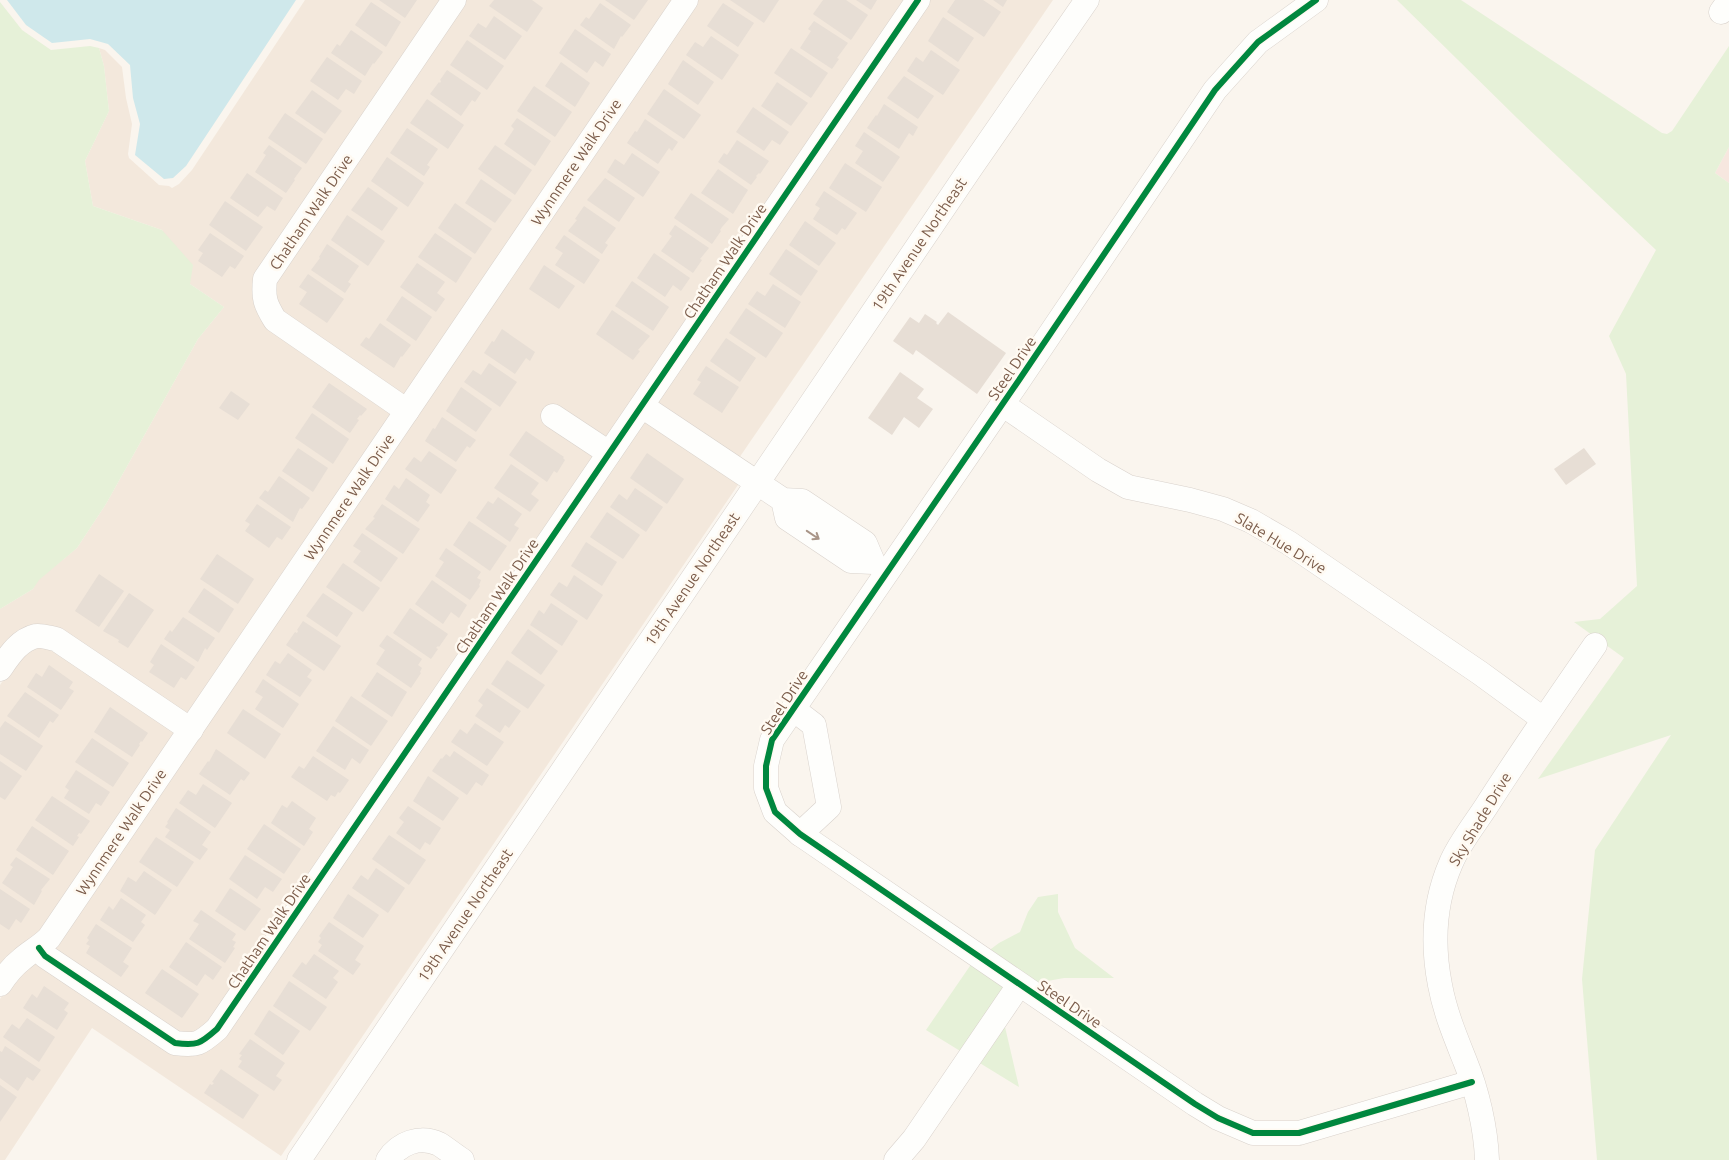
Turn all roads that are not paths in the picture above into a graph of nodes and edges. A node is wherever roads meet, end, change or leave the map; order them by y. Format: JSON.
{"nodes":[{"id":1,"x":454,"y":0,"type":"edge"},
{"id":2,"x":686,"y":0,"type":"edge"},
{"id":3,"x":918,"y":0,"type":"edge"},
{"id":4,"x":1087,"y":0,"type":"edge"},
{"id":5,"x":1316,"y":0,"type":"edge"},
{"id":6,"x":1002,"y":404,"type":"junction"},
{"id":7,"x":642,"y":406,"type":"junction"},
{"id":8,"x":407,"y":411,"type":"junction"},
{"id":9,"x":553,"y":416,"type":"dead end"},
{"id":10,"x":610,"y":453,"type":"junction"},
{"id":11,"x":757,"y":484,"type":"junction"},
{"id":12,"x":880,"y":567,"type":"junction"},
{"id":13,"x":1595,"y":645,"type":"dead end"},
{"id":14,"x":0,"y":669,"type":"edge"},
{"id":15,"x":793,"y":709,"type":"junction"},
{"id":16,"x":1543,"y":719,"type":"junction"},
{"id":17,"x":191,"y":730,"type":"junction"},
{"id":18,"x":800,"y":834,"type":"junction"},
{"id":19,"x":39,"y":948,"type":"junction"},
{"id":20,"x":0,"y":984,"type":"edge"},
{"id":21,"x":1019,"y":985,"type":"junction"},
{"id":22,"x":1472,"y":1082,"type":"junction"},
{"id":23,"x":299,"y":1160,"type":"edge"},
{"id":24,"x":388,"y":1160,"type":"edge"},
{"id":25,"x":462,"y":1160,"type":"edge"},
{"id":26,"x":896,"y":1160,"type":"edge"},
{"id":27,"x":1487,"y":1160,"type":"edge"}],
"edges":[{"from":1,"to":8,"type":"street","name":"Chatham Walk Drive"},
{"from":2,"to":8,"type":"street","name":"Wynnmere Walk Drive"},
{"from":3,"to":7,"type":"street","name":"Chatham Walk Drive"},
{"from":4,"to":11,"type":"street","name":"19th Avenue Northeast"},
{"from":5,"to":6,"type":"street","name":"Steel Drive"},
{"from":6,"to":12,"type":"street","name":"Steel Drive"},
{"from":6,"to":16,"type":"street","name":"Slate Hue Drive"},
{"from":7,"to":10,"type":"street","name":"Chatham Walk Drive"},
{"from":7,"to":11,"type":"street"},
{"from":8,"to":17,"type":"street","name":"Wynnmere Walk Drive"},
{"from":9,"to":10,"type":"street"},
{"from":10,"to":19,"type":"street","name":"Chatham Walk Drive"},
{"from":11,"to":12,"type":"street"},
{"from":11,"to":23,"type":"street","name":"19th Avenue Northeast"},
{"from":12,"to":15,"type":"street","name":"Steel Drive"},
{"from":13,"to":16,"type":"street","name":"Sky Shade Drive"},
{"from":14,"to":17,"type":"street"},
{"from":15,"to":18,"type":"street","name":"Steel Drive"},
{"from":15,"to":18,"type":"street"},
{"from":16,"to":22,"type":"street","name":"Sky Shade Drive"},
{"from":17,"to":19,"type":"street","name":"Wynnmere Walk Drive"},
{"from":18,"to":21,"type":"street","name":"Steel Drive"},
{"from":19,"to":20,"type":"street","name":"Wynnmere Walk Drive"},
{"from":21,"to":22,"type":"street","name":"Steel Drive"},
{"from":21,"to":26,"type":"street"},
{"from":22,"to":27,"type":"street","name":"Sky Shade Drive"},
{"from":24,"to":25,"type":"street"}]}
